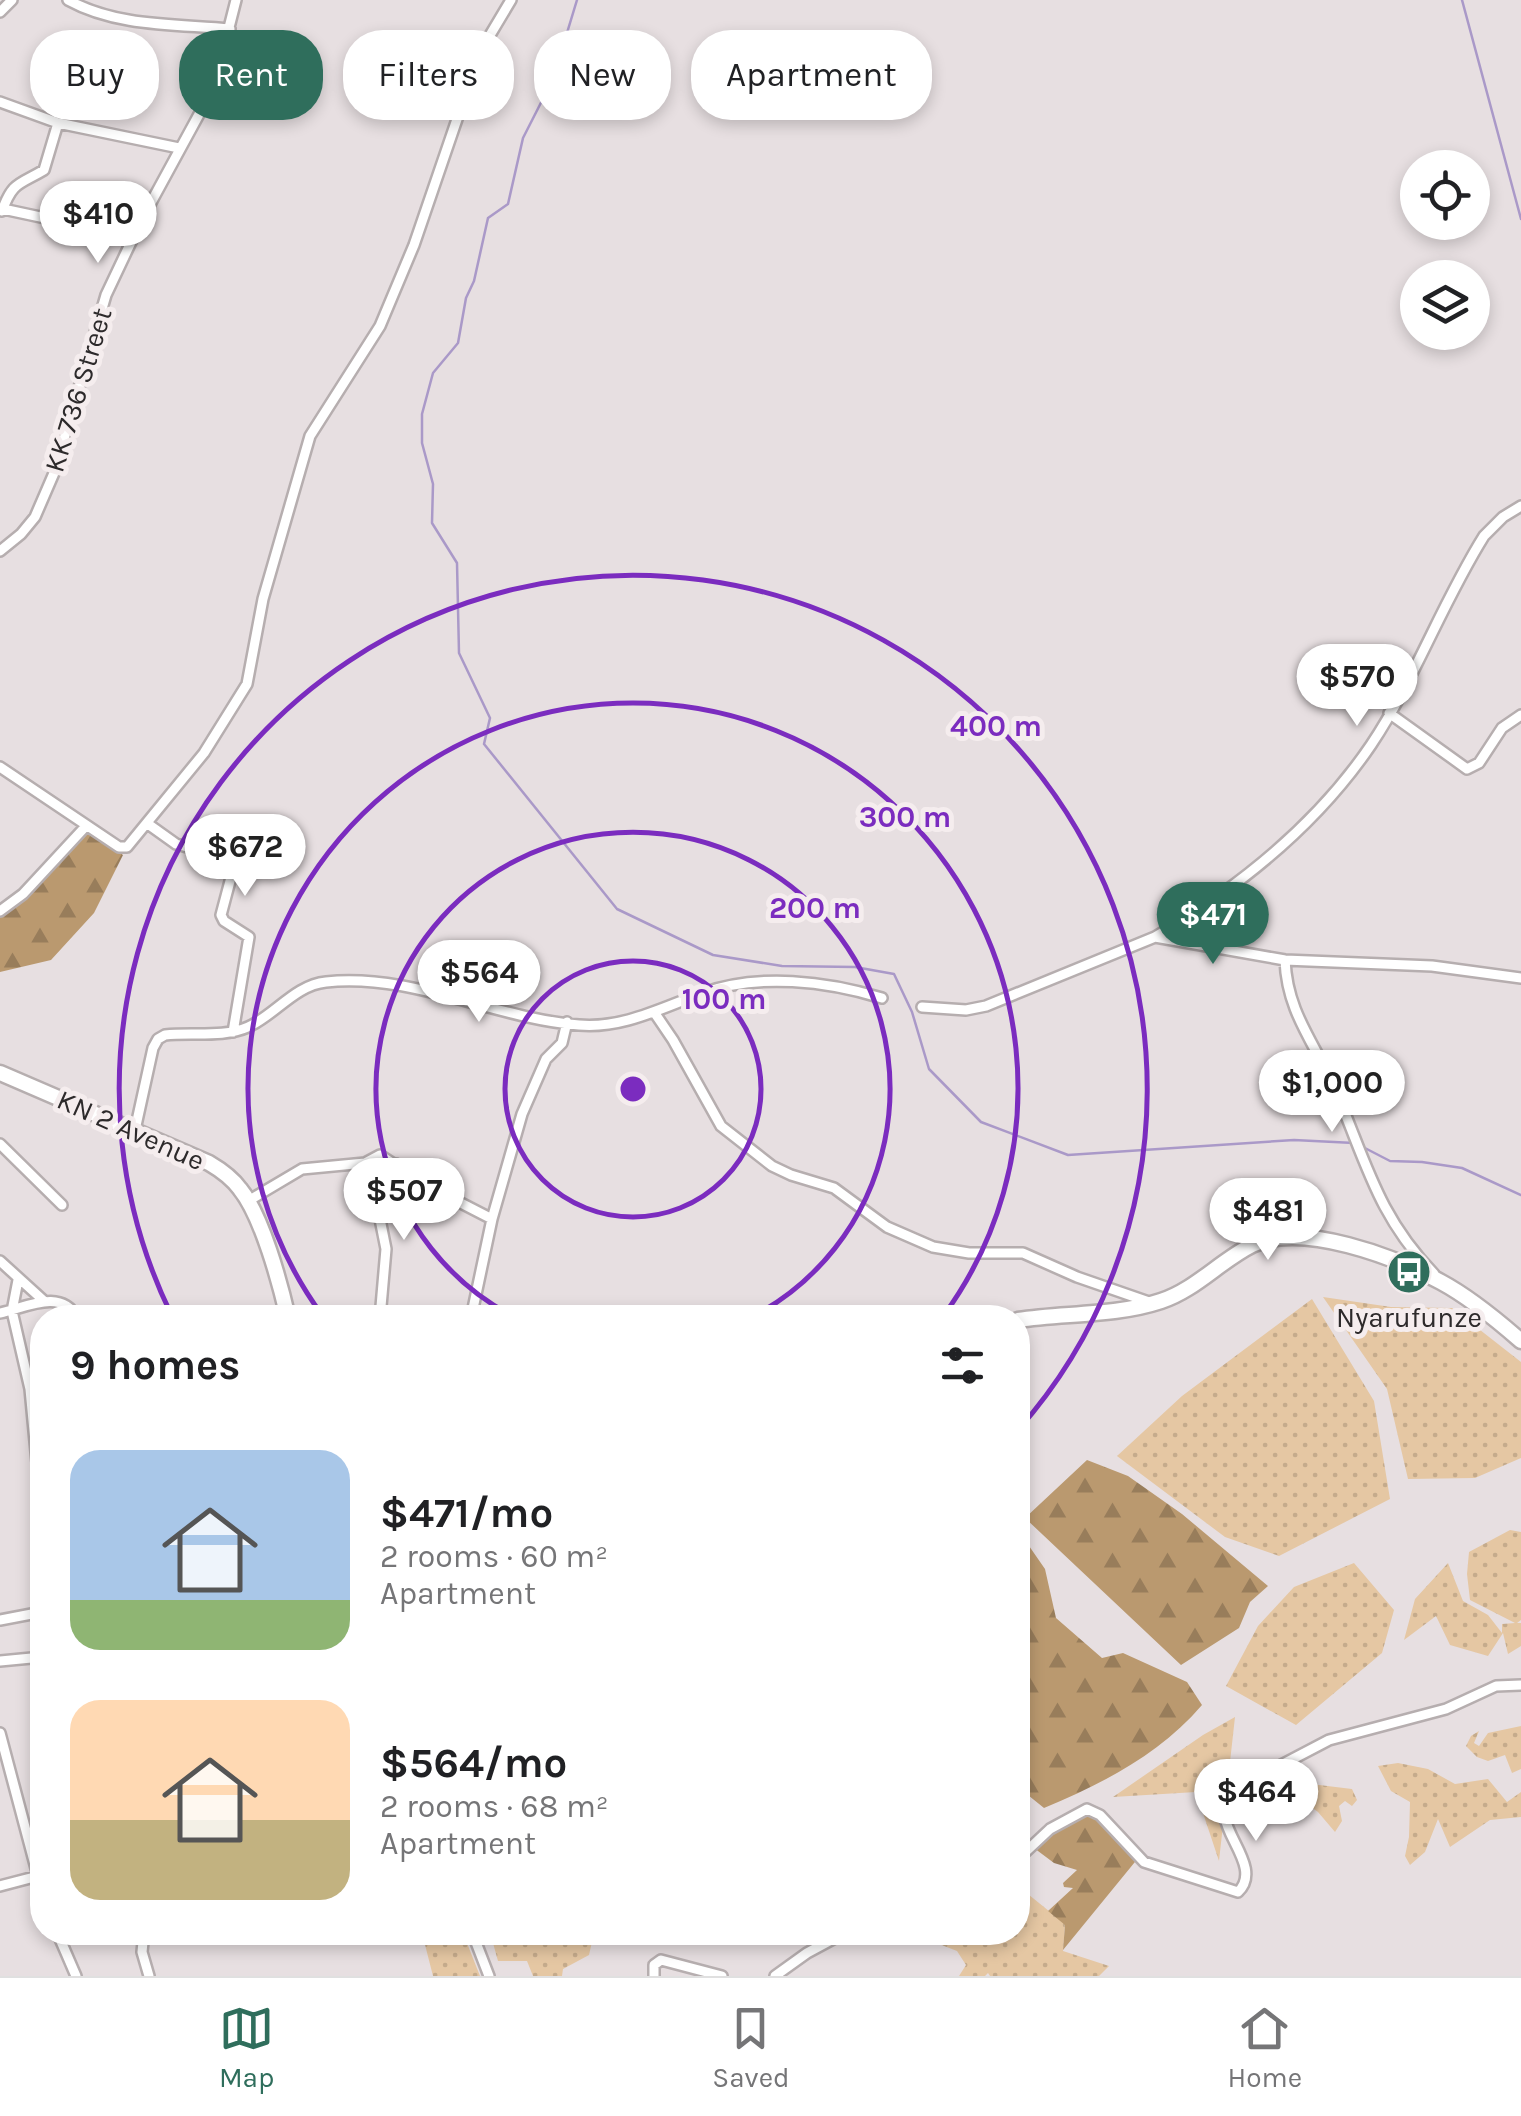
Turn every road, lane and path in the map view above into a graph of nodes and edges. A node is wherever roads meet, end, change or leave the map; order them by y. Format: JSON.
{"nodes":[{"id":1,"x":12,"y":0,"type":"edge"},
{"id":2,"x":68,"y":0,"type":"edge"},
{"id":3,"x":236,"y":0,"type":"edge"},
{"id":4,"x":511,"y":0,"type":"edge"},
{"id":5,"x":0,"y":12,"type":"edge"},
{"id":6,"x":230,"y":29,"type":"junction"},
{"id":7,"x":0,"y":102,"type":"edge"},
{"id":8,"x":58,"y":123,"type":"junction"},
{"id":9,"x":179,"y":148,"type":"junction"},
{"id":10,"x":2,"y":211,"type":"edge"},
{"id":11,"x":141,"y":220,"type":"junction"},
{"id":12,"x":1521,"y":506,"type":"edge"},
{"id":13,"x":0,"y":551,"type":"edge"},
{"id":14,"x":1389,"y":713,"type":"junction"},
{"id":15,"x":1521,"y":715,"type":"edge"},
{"id":16,"x":0,"y":767,"type":"edge"},
{"id":17,"x":148,"y":824,"type":"junction"},
{"id":18,"x":86,"y":826,"type":"junction"},
{"id":19,"x":0,"y":911,"type":"edge"},
{"id":20,"x":1155,"y":938,"type":"junction"},
{"id":21,"x":1285,"y":960,"type":"junction"},
{"id":22,"x":1521,"y":978,"type":"edge"},
{"id":23,"x":882,"y":998,"type":"dead end"},
{"id":24,"x":922,"y":1006,"type":"dead end"},
{"id":25,"x":654,"y":1012,"type":"junction"},
{"id":26,"x":567,"y":1022,"type":"junction"},
{"id":27,"x":233,"y":1032,"type":"junction"},
{"id":28,"x":0,"y":1073,"type":"edge"},
{"id":29,"x":135,"y":1130,"type":"junction"},
{"id":30,"x":0,"y":1144,"type":"edge"},
{"id":31,"x":396,"y":1164,"type":"junction"},
{"id":32,"x":248,"y":1201,"type":"junction"},
{"id":33,"x":62,"y":1205,"type":"dead end"},
{"id":34,"x":492,"y":1219,"type":"junction"},
{"id":35,"x":0,"y":1260,"type":"edge"},
{"id":36,"x":18,"y":1280,"type":"junction"},
{"id":37,"x":1442,"y":1282,"type":"junction"},
{"id":38,"x":44,"y":1300,"type":"junction"},
{"id":39,"x":1154,"y":1304,"type":"junction"},
{"id":40,"x":67,"y":1305,"type":"edge"},
{"id":41,"x":284,"y":1305,"type":"edge"},
{"id":42,"x":381,"y":1305,"type":"edge"},
{"id":43,"x":473,"y":1305,"type":"edge"},
{"id":44,"x":12,"y":1311,"type":"junction"},
{"id":45,"x":0,"y":1313,"type":"edge"},
{"id":46,"x":1030,"y":1319,"type":"edge"},
{"id":47,"x":1521,"y":1341,"type":"edge"},
{"id":48,"x":30,"y":1388,"type":"edge"},
{"id":49,"x":30,"y":1614,"type":"edge"},
{"id":50,"x":0,"y":1620,"type":"edge"},
{"id":51,"x":30,"y":1658,"type":"edge"},
{"id":52,"x":0,"y":1661,"type":"edge"},
{"id":53,"x":1521,"y":1685,"type":"edge"},
{"id":54,"x":0,"y":1733,"type":"edge"},
{"id":55,"x":30,"y":1846,"type":"edge"},
{"id":56,"x":1030,"y":1848,"type":"edge"},
{"id":57,"x":30,"y":1878,"type":"edge"},
{"id":58,"x":0,"y":1886,"type":"edge"},
{"id":59,"x":63,"y":1945,"type":"edge"},
{"id":60,"x":143,"y":1945,"type":"edge"},
{"id":61,"x":477,"y":1945,"type":"edge"},
{"id":62,"x":822,"y":1945,"type":"edge"},
{"id":63,"x":76,"y":1976,"type":"edge"},
{"id":64,"x":149,"y":1976,"type":"edge"},
{"id":65,"x":489,"y":1976,"type":"edge"},
{"id":66,"x":654,"y":1976,"type":"edge"},
{"id":67,"x":722,"y":1976,"type":"edge"},
{"id":68,"x":776,"y":1976,"type":"edge"}],
"edges":[{"from":1,"to":5,"type":"street"},
{"from":2,"to":6,"type":"street"},
{"from":3,"to":6,"type":"street","name":"KK 736 Street"},
{"from":4,"to":17,"type":"street"},
{"from":6,"to":9,"type":"street","name":"KK 736 Street"},
{"from":7,"to":8,"type":"street"},
{"from":8,"to":9,"type":"street"},
{"from":8,"to":10,"type":"street"},
{"from":9,"to":11,"type":"street","name":"KK 736 Street"},
{"from":10,"to":11,"type":"street"},
{"from":11,"to":13,"type":"street","name":"KK 736 Street"},
{"from":12,"to":14,"type":"street"},
{"from":14,"to":15,"type":"street"},
{"from":14,"to":20,"type":"street"},
{"from":16,"to":18,"type":"street"},
{"from":17,"to":18,"type":"street"},
{"from":17,"to":27,"type":"street"},
{"from":18,"to":19,"type":"street"},
{"from":20,"to":21,"type":"street"},
{"from":20,"to":24,"type":"street"},
{"from":21,"to":22,"type":"street"},
{"from":21,"to":37,"type":"street"},
{"from":23,"to":25,"type":"street"},
{"from":25,"to":26,"type":"street"},
{"from":25,"to":39,"type":"street"},
{"from":26,"to":27,"type":"street"},
{"from":26,"to":34,"type":"street"},
{"from":27,"to":29,"type":"street"},
{"from":28,"to":29,"type":"main road","name":"KN 2 Avenue"},
{"from":29,"to":32,"type":"main road","name":"KN 2 Avenue"},
{"from":30,"to":33,"type":"street"},
{"from":31,"to":32,"type":"street"},
{"from":31,"to":34,"type":"street"},
{"from":31,"to":42,"type":"street"},
{"from":32,"to":41,"type":"main road","name":"KN 2 Avenue"},
{"from":34,"to":43,"type":"street"},
{"from":35,"to":36,"type":"street"},
{"from":36,"to":38,"type":"street"},
{"from":36,"to":44,"type":"street"},
{"from":37,"to":39,"type":"main road"},
{"from":37,"to":47,"type":"main road"},
{"from":38,"to":40,"type":"street"},
{"from":38,"to":44,"type":"street"},
{"from":39,"to":46,"type":"main road"},
{"from":44,"to":45,"type":"street"},
{"from":44,"to":48,"type":"street"},
{"from":49,"to":50,"type":"street"},
{"from":51,"to":52,"type":"street"},
{"from":53,"to":56,"type":"street"},
{"from":54,"to":55,"type":"street"},
{"from":57,"to":58,"type":"street"},
{"from":59,"to":63,"type":"street"},
{"from":60,"to":64,"type":"street"},
{"from":61,"to":65,"type":"street"},
{"from":62,"to":68,"type":"street"},
{"from":66,"to":67,"type":"street"}]}
